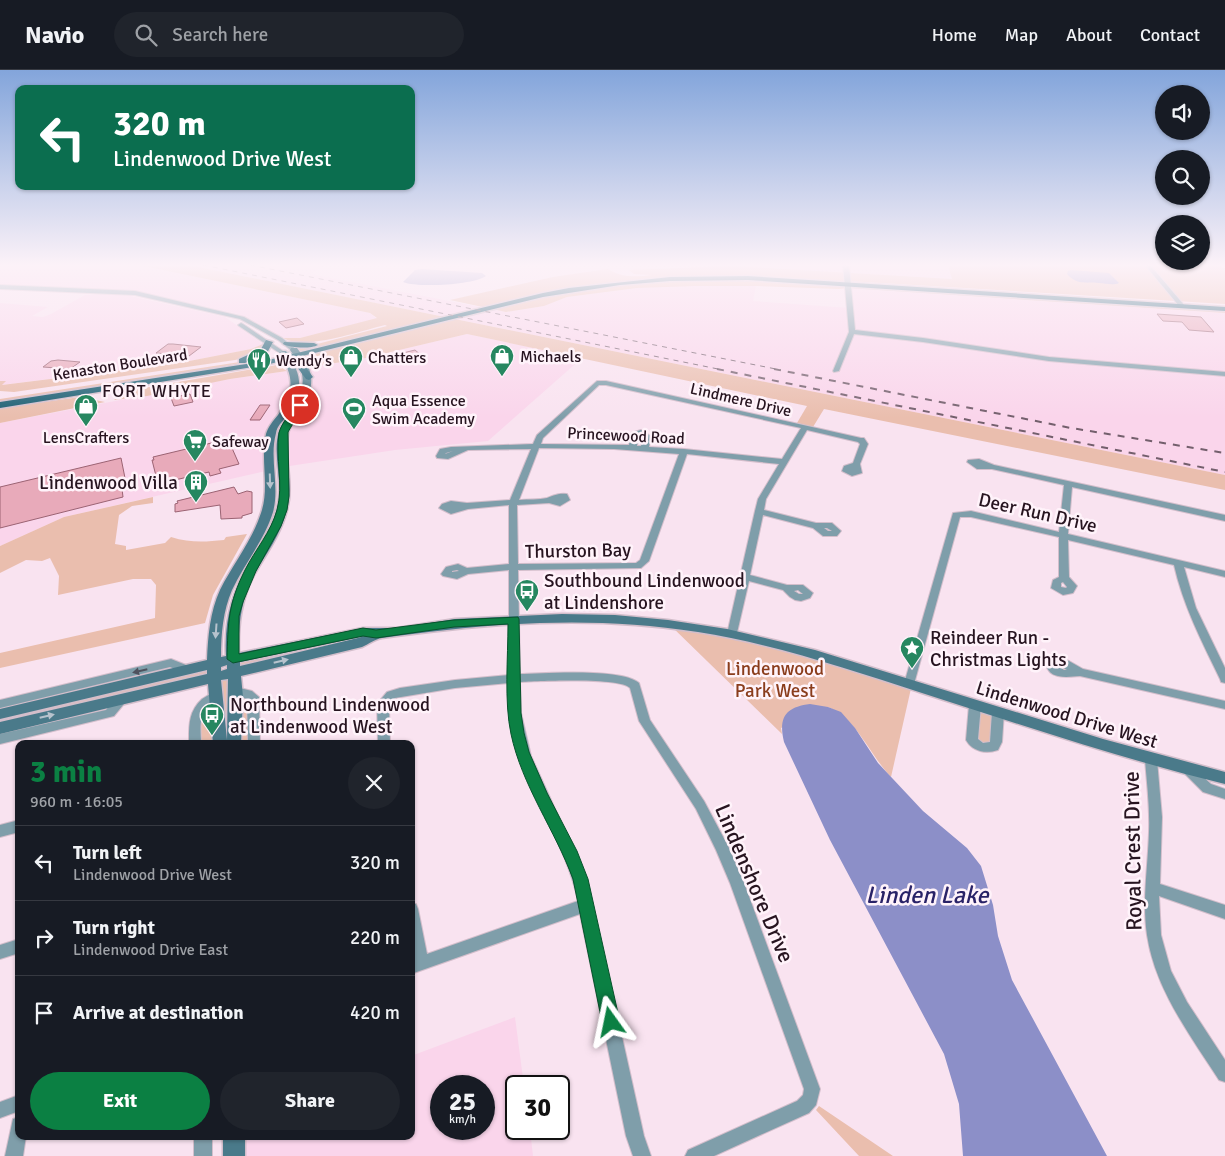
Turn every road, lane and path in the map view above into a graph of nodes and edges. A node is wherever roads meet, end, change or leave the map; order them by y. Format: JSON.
{"nodes":[{"id":1,"x":232,"y":316,"type":"joint"},
{"id":2,"x":434,"y":316,"type":"edge"},
{"id":3,"x":461,"y":316,"type":"edge"},
{"id":4,"x":851,"y":316,"type":"edge"},
{"id":5,"x":852,"y":332,"type":"junction"},
{"id":6,"x":269,"y":342,"type":"junction"},
{"id":7,"x":322,"y":351,"type":"junction"},
{"id":8,"x":291,"y":353,"type":"junction"},
{"id":9,"x":242,"y":361,"type":"junction"},
{"id":10,"x":266,"y":363,"type":"junction"},
{"id":11,"x":304,"y":364,"type":"junction"},
{"id":12,"x":292,"y":368,"type":"junction"},
{"id":13,"x":836,"y":371,"type":"dead end"},
{"id":14,"x":1225,"y":374,"type":"edge"},
{"id":15,"x":308,"y":378,"type":"junction"},
{"id":16,"x":0,"y":397,"type":"edge"},
{"id":17,"x":0,"y":405,"type":"edge"},
{"id":18,"x":805,"y":427,"type":"junction"},
{"id":19,"x":537,"y":446,"type":"junction"},
{"id":20,"x":633,"y":447,"type":"junction"},
{"id":21,"x":645,"y":448,"type":"junction"},
{"id":22,"x":465,"y":449,"type":"dead end"},
{"id":23,"x":684,"y":451,"type":"junction"},
{"id":24,"x":784,"y":462,"type":"junction"},
{"id":25,"x":856,"y":464,"type":"dead end"},
{"id":26,"x":992,"y":467,"type":"dead end"},
{"id":27,"x":1068,"y":485,"type":"junction"},
{"id":28,"x":549,"y":500,"type":"dead end"},
{"id":29,"x":513,"y":503,"type":"junction"},
{"id":30,"x":466,"y":506,"type":"dead end"},
{"id":31,"x":759,"y":511,"type":"junction"},
{"id":32,"x":1225,"y":518,"type":"edge"},
{"id":33,"x":816,"y":526,"type":"dead end"},
{"id":34,"x":1063,"y":536,"type":"junction"},
{"id":35,"x":1178,"y":563,"type":"junction"},
{"id":36,"x":514,"y":567,"type":"junction"},
{"id":37,"x":466,"y":571,"type":"dead end"},
{"id":38,"x":1225,"y":574,"type":"edge"},
{"id":39,"x":744,"y":577,"type":"junction"},
{"id":40,"x":1064,"y":578,"type":"dead end"},
{"id":41,"x":787,"y":588,"type":"dead end"},
{"id":42,"x":514,"y":619,"type":"junction"},
{"id":43,"x":732,"y":634,"type":"junction"},
{"id":44,"x":233,"y":666,"type":"junction"},
{"id":45,"x":187,"y":670,"type":"junction"},
{"id":46,"x":214,"y":670,"type":"junction"},
{"id":47,"x":1080,"y":672,"type":"dead end"},
{"id":48,"x":515,"y":678,"type":"junction"},
{"id":49,"x":1225,"y":679,"type":"edge"},
{"id":50,"x":909,"y":684,"type":"junction"},
{"id":51,"x":236,"y":691,"type":"junction"},
{"id":52,"x":216,"y":695,"type":"junction"},
{"id":53,"x":122,"y":699,"type":"junction"},
{"id":54,"x":0,"y":704,"type":"edge"},
{"id":55,"x":975,"y":705,"type":"junction"},
{"id":56,"x":1225,"y":705,"type":"edge"},
{"id":57,"x":998,"y":712,"type":"junction"},
{"id":58,"x":0,"y":714,"type":"edge"},
{"id":59,"x":0,"y":728,"type":"edge"},
{"id":60,"x":0,"y":739,"type":"edge"},
{"id":61,"x":195,"y":740,"type":"edge"},
{"id":62,"x":220,"y":740,"type":"edge"},
{"id":63,"x":234,"y":740,"type":"edge"},
{"id":64,"x":254,"y":740,"type":"edge"},
{"id":65,"x":384,"y":740,"type":"edge"},
{"id":66,"x":1151,"y":760,"type":"junction"},
{"id":67,"x":1187,"y":770,"type":"junction"},
{"id":68,"x":1225,"y":778,"type":"edge"},
{"id":69,"x":1225,"y":794,"type":"edge"},
{"id":70,"x":15,"y":827,"type":"edge"},
{"id":71,"x":0,"y":831,"type":"edge"},
{"id":72,"x":1154,"y":888,"type":"junction"},
{"id":73,"x":586,"y":905,"type":"junction"},
{"id":74,"x":1225,"y":912,"type":"edge"},
{"id":75,"x":15,"y":947,"type":"edge"},
{"id":76,"x":0,"y":952,"type":"edge"},
{"id":77,"x":416,"y":966,"type":"edge"},
{"id":78,"x":1225,"y":1074,"type":"edge"},
{"id":79,"x":15,"y":1104,"type":"edge"},
{"id":80,"x":0,"y":1110,"type":"edge"},
{"id":81,"x":17,"y":1140,"type":"edge"},
{"id":82,"x":203,"y":1140,"type":"edge"},
{"id":83,"x":234,"y":1140,"type":"edge"},
{"id":84,"x":14,"y":1156,"type":"edge"},
{"id":85,"x":203,"y":1156,"type":"edge"},
{"id":86,"x":234,"y":1156,"type":"edge"},
{"id":87,"x":642,"y":1156,"type":"edge"},
{"id":88,"x":694,"y":1156,"type":"edge"}],
"edges":[{"from":1,"to":6,"type":"street"},
{"from":1,"to":8,"type":"street"},
{"from":2,"to":8,"type":"main road","name":"Kenaston Boulevard"},
{"from":3,"to":7,"type":"main road","name":"Kenaston Boulevard"},
{"from":4,"to":5,"type":"street"},
{"from":5,"to":13,"type":"street"},
{"from":5,"to":14,"type":"street"},
{"from":6,"to":8,"type":"street"},
{"from":6,"to":9,"type":"main road"},
{"from":7,"to":8,"type":"main road","name":"Kenaston Boulevard"},
{"from":7,"to":11,"type":"main road"},
{"from":8,"to":9,"type":"main road","name":"Kenaston Boulevard"},
{"from":8,"to":10,"type":"main road","name":"Kenaston Boulevard"},
{"from":8,"to":11,"type":"street"},
{"from":8,"to":12,"type":"street"},
{"from":8,"to":15,"type":"main road"},
{"from":9,"to":16,"type":"main road","name":"Kenaston Boulevard"},
{"from":10,"to":12,"type":"main road"},
{"from":10,"to":17,"type":"main road","name":"Kenaston Boulevard"},
{"from":11,"to":15,"type":"street"},
{"from":12,"to":46,"type":"street","one_way":true},
{"from":15,"to":44,"type":"street"},
{"from":18,"to":19,"type":"street","name":"Lindmere Drive"},
{"from":18,"to":24,"type":"street","name":"Lindmere Drive"},
{"from":18,"to":25,"type":"street"},
{"from":19,"to":20,"type":"street","name":"Princewood Road"},
{"from":19,"to":22,"type":"street","name":"Princewood Road"},
{"from":19,"to":29,"type":"street"},
{"from":20,"to":21,"type":"street","name":"Princewood Road"},
{"from":20,"to":21,"type":"street"},
{"from":21,"to":23,"type":"street","name":"Princewood Road"},
{"from":23,"to":24,"type":"street","name":"Princewood Road"},
{"from":23,"to":36,"type":"street","name":"Thurston Bay"},
{"from":24,"to":31,"type":"street","name":"Lindmere Drive"},
{"from":26,"to":27,"type":"street","name":"Deer Run Drive"},
{"from":27,"to":32,"type":"street","name":"Deer Run Drive"},
{"from":27,"to":34,"type":"street"},
{"from":28,"to":29,"type":"street"},
{"from":29,"to":30,"type":"street"},
{"from":29,"to":36,"type":"street"},
{"from":31,"to":33,"type":"street"},
{"from":31,"to":39,"type":"street","name":"Lindmere Drive"},
{"from":34,"to":35,"type":"street","name":"Deer Run Drive"},
{"from":34,"to":40,"type":"street"},
{"from":34,"to":50,"type":"street","name":"Deer Run Drive"},
{"from":35,"to":38,"type":"street","name":"Deer Run Drive"},
{"from":35,"to":49,"type":"street"},
{"from":36,"to":37,"type":"street"},
{"from":36,"to":42,"type":"street"},
{"from":39,"to":41,"type":"street"},
{"from":39,"to":43,"type":"street","name":"Lindmere Drive"},
{"from":42,"to":43,"type":"street","name":"Lindenwood Drive West"},
{"from":42,"to":44,"type":"street","name":"Lindenwood Drive West"},
{"from":42,"to":48,"type":"street"},
{"from":43,"to":50,"type":"street","name":"Lindenwood Drive West"},
{"from":44,"to":46,"type":"street","name":"Lindenwood Drive West"},
{"from":44,"to":51,"type":"street"},
{"from":45,"to":46,"type":"street","name":"Lindenwood Drive West"},
{"from":45,"to":54,"type":"street","name":"Lindenwood Drive West","one_way":true},
{"from":45,"to":58,"type":"street","name":"Lindenwood Drive West"},
{"from":46,"to":52,"type":"street"},
{"from":46,"to":53,"type":"street","name":"Lindenwood Drive West"},
{"from":47,"to":56,"type":"street"},
{"from":48,"to":65,"type":"street","name":"Lindenshore Drive"},
{"from":48,"to":73,"type":"street"},
{"from":48,"to":88,"type":"street","name":"Lindenshore Drive"},
{"from":50,"to":55,"type":"street","name":"Lindenwood Drive West"},
{"from":51,"to":63,"type":"street"},
{"from":51,"to":64,"type":"street"},
{"from":52,"to":61,"type":"street"},
{"from":52,"to":62,"type":"street"},
{"from":59,"to":53,"type":"street","name":"Lindenwood Drive West","one_way":true},
{"from":53,"to":60,"type":"street","name":"Lindenwood Drive West"},
{"from":55,"to":57,"type":"street","name":"Lindenwood Drive West"},
{"from":55,"to":57,"type":"street"},
{"from":57,"to":66,"type":"street","name":"Lindenwood Drive West"},
{"from":66,"to":67,"type":"street","name":"Lindenwood Drive West"},
{"from":66,"to":72,"type":"street","name":"Royal Crest Drive"},
{"from":67,"to":68,"type":"street","name":"Lindenwood Drive West"},
{"from":67,"to":69,"type":"street","name":"Lindenwood Drive West"},
{"from":70,"to":71,"type":"street"},
{"from":72,"to":74,"type":"street"},
{"from":72,"to":78,"type":"street","name":"Royal Crest Drive"},
{"from":73,"to":77,"type":"street"},
{"from":73,"to":87,"type":"street"},
{"from":75,"to":76,"type":"street"},
{"from":79,"to":80,"type":"street"},
{"from":81,"to":84,"type":"street"},
{"from":82,"to":85,"type":"street"},
{"from":83,"to":86,"type":"street"}]}
